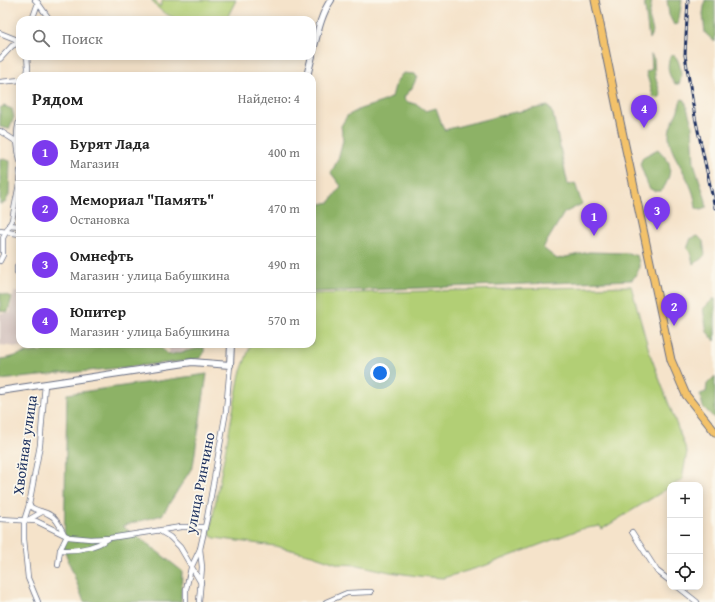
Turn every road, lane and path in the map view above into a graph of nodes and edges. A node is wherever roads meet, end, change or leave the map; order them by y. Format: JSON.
{"nodes":[{"id":1,"x":331,"y":0,"type":"edge"},
{"id":2,"x":595,"y":0,"type":"edge"},
{"id":3,"x":37,"y":2,"type":"edge"},
{"id":4,"x":33,"y":16,"type":"edge"},
{"id":5,"x":47,"y":16,"type":"edge"},
{"id":6,"x":0,"y":33,"type":"edge"},
{"id":7,"x":16,"y":39,"type":"edge"},
{"id":8,"x":316,"y":39,"type":"edge"},
{"id":9,"x":16,"y":44,"type":"edge"},
{"id":10,"x":0,"y":60,"type":"edge"},
{"id":11,"x":26,"y":60,"type":"edge"},
{"id":12,"x":311,"y":60,"type":"edge"},
{"id":13,"x":27,"y":72,"type":"edge"},
{"id":14,"x":308,"y":72,"type":"edge"},
{"id":15,"x":16,"y":80,"type":"edge"},
{"id":16,"x":0,"y":82,"type":"edge"},
{"id":17,"x":0,"y":131,"type":"edge"},
{"id":18,"x":16,"y":141,"type":"edge"},
{"id":19,"x":16,"y":196,"type":"edge"},
{"id":20,"x":9,"y":225,"type":"junction"},
{"id":21,"x":16,"y":226,"type":"edge"},
{"id":22,"x":0,"y":230,"type":"edge"},
{"id":23,"x":7,"y":232,"type":"junction"},
{"id":24,"x":16,"y":233,"type":"edge"},
{"id":25,"x":0,"y":261,"type":"edge"},
{"id":26,"x":231,"y":348,"type":"edge"},
{"id":27,"x":230,"y":365,"type":"junction"},
{"id":28,"x":45,"y":384,"type":"junction"},
{"id":29,"x":0,"y":392,"type":"edge"},
{"id":30,"x":715,"y":432,"type":"edge"},
{"id":31,"x":29,"y":505,"type":"junction"},
{"id":32,"x":42,"y":512,"type":"junction"},
{"id":33,"x":0,"y":519,"type":"edge"},
{"id":34,"x":26,"y":519,"type":"junction"},
{"id":35,"x":205,"y":527,"type":"junction"},
{"id":36,"x":160,"y":531,"type":"junction"},
{"id":37,"x":632,"y":532,"type":"dead end"},
{"id":38,"x":66,"y":535,"type":"junction"},
{"id":39,"x":110,"y":538,"type":"junction"},
{"id":40,"x":200,"y":548,"type":"junction"},
{"id":41,"x":60,"y":550,"type":"junction"},
{"id":42,"x":58,"y":565,"type":"dead end"},
{"id":43,"x":191,"y":568,"type":"junction"},
{"id":44,"x":667,"y":579,"type":"edge"},
{"id":45,"x":200,"y":583,"type":"junction"},
{"id":46,"x":682,"y":590,"type":"edge"},
{"id":47,"x":371,"y":592,"type":"dead end"},
{"id":48,"x":38,"y":602,"type":"edge"},
{"id":49,"x":186,"y":602,"type":"edge"},
{"id":50,"x":199,"y":602,"type":"edge"},
{"id":51,"x":326,"y":602,"type":"edge"},
{"id":52,"x":698,"y":602,"type":"edge"}],
"edges":[{"from":1,"to":8,"type":"street"},
{"from":2,"to":30,"type":"main road"},
{"from":3,"to":4,"type":"street"},
{"from":3,"to":5,"type":"street"},
{"from":6,"to":7,"type":"street"},
{"from":9,"to":10,"type":"street"},
{"from":11,"to":13,"type":"street"},
{"from":12,"to":14,"type":"street"},
{"from":15,"to":16,"type":"street"},
{"from":17,"to":18,"type":"street"},
{"from":19,"to":20,"type":"street"},
{"from":20,"to":21,"type":"street"},
{"from":20,"to":23,"type":"street"},
{"from":22,"to":23,"type":"street"},
{"from":23,"to":24,"type":"street"},
{"from":23,"to":25,"type":"street"},
{"from":26,"to":27,"type":"street","name":"улица Ринчино"},
{"from":27,"to":28,"type":"street"},
{"from":27,"to":35,"type":"street","name":"улица Ринчино"},
{"from":28,"to":29,"type":"street"},
{"from":28,"to":31,"type":"street","name":"Хвойная улица"},
{"from":31,"to":32,"type":"street"},
{"from":31,"to":34,"type":"street","name":"Хвойная улица"},
{"from":32,"to":34,"type":"street"},
{"from":32,"to":38,"type":"street"},
{"from":33,"to":34,"type":"street"},
{"from":34,"to":38,"type":"street"},
{"from":34,"to":48,"type":"street","name":"Хвойная улица"},
{"from":35,"to":36,"type":"street"},
{"from":35,"to":40,"type":"street","name":"улица Ринчино"},
{"from":36,"to":39,"type":"street"},
{"from":36,"to":43,"type":"street"},
{"from":37,"to":44,"type":"street"},
{"from":38,"to":39,"type":"street"},
{"from":38,"to":41,"type":"street"},
{"from":39,"to":41,"type":"street"},
{"from":40,"to":43,"type":"street","name":"улица Ринчино"},
{"from":40,"to":45,"type":"street"},
{"from":41,"to":42,"type":"street"},
{"from":43,"to":45,"type":"street"},
{"from":43,"to":49,"type":"street","name":"улица Ринчино"},
{"from":45,"to":50,"type":"street"},
{"from":46,"to":52,"type":"street"},
{"from":47,"to":51,"type":"street"}]}
